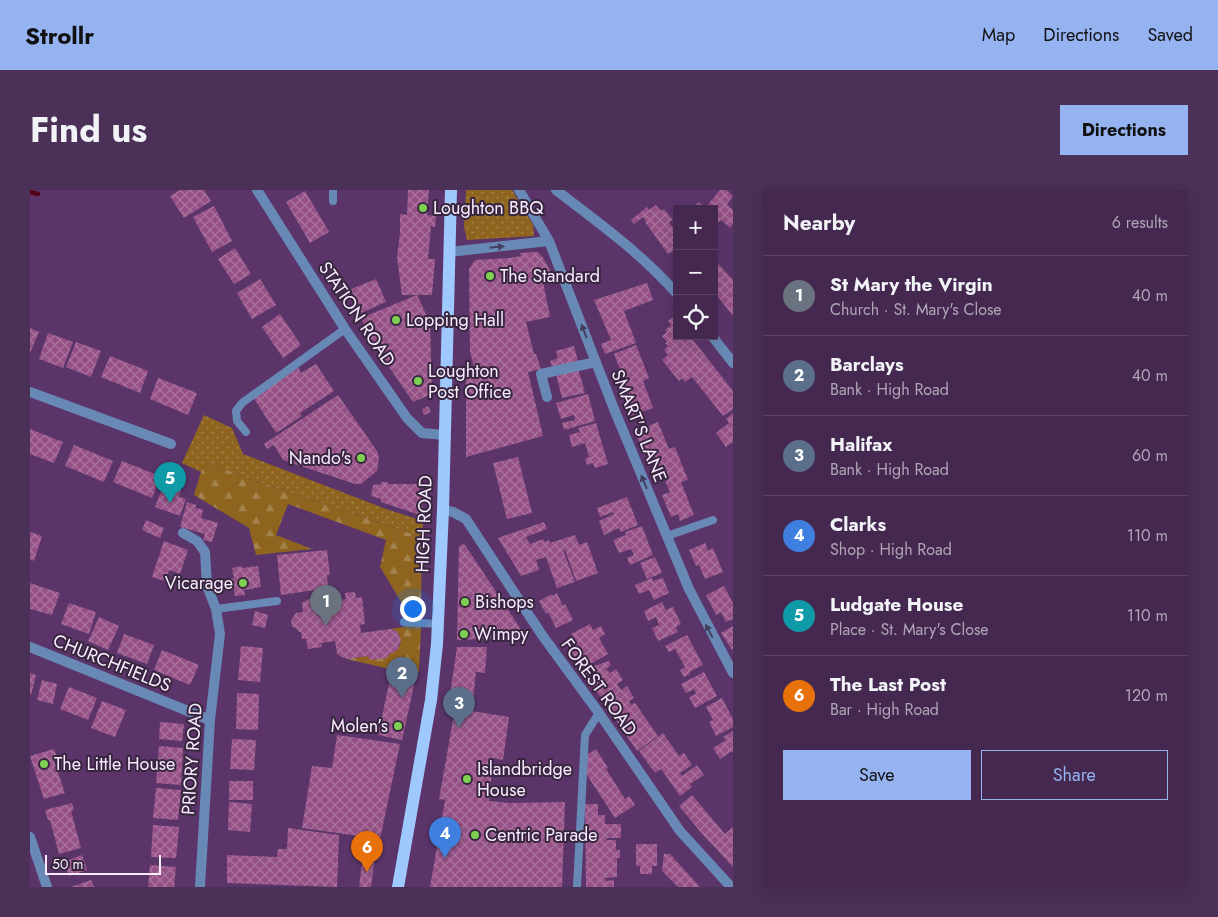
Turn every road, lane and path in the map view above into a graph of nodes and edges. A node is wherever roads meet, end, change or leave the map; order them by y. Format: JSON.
{"nodes":[{"id":1,"x":257,"y":190,"type":"edge"},
{"id":2,"x":333,"y":190,"type":"edge"},
{"id":3,"x":451,"y":190,"type":"edge"},
{"id":4,"x":519,"y":190,"type":"edge"},
{"id":5,"x":556,"y":190,"type":"edge"},
{"id":6,"x":334,"y":201,"type":"dead end"},
{"id":7,"x":549,"y":241,"type":"junction"},
{"id":8,"x":448,"y":252,"type":"junction"},
{"id":9,"x":673,"y":289,"type":"edge"},
{"id":10,"x":345,"y":329,"type":"junction"},
{"id":11,"x":715,"y":340,"type":"edge"},
{"id":12,"x":596,"y":362,"type":"junction"},
{"id":13,"x":733,"y":363,"type":"edge"},
{"id":14,"x":30,"y":392,"type":"edge"},
{"id":15,"x":546,"y":398,"type":"dead end"},
{"id":16,"x":246,"y":432,"type":"dead end"},
{"id":17,"x":445,"y":435,"type":"junction"},
{"id":18,"x":170,"y":444,"type":"dead end"},
{"id":19,"x":443,"y":510,"type":"junction"},
{"id":20,"x":713,"y":520,"type":"dead end"},
{"id":21,"x":183,"y":533,"type":"dead end"},
{"id":22,"x":667,"y":536,"type":"junction"},
{"id":23,"x":277,"y":601,"type":"dead end"},
{"id":24,"x":216,"y":608,"type":"junction"},
{"id":25,"x":404,"y":622,"type":"dead end"},
{"id":26,"x":438,"y":624,"type":"junction"},
{"id":27,"x":30,"y":647,"type":"edge"},
{"id":28,"x":733,"y":673,"type":"edge"},
{"id":29,"x":600,"y":713,"type":"junction"},
{"id":30,"x":210,"y":720,"type":"junction"},
{"id":31,"x":30,"y":836,"type":"edge"},
{"id":32,"x":47,"y":887,"type":"edge"},
{"id":33,"x":200,"y":887,"type":"edge"},
{"id":34,"x":398,"y":887,"type":"edge"},
{"id":35,"x":577,"y":887,"type":"edge"},
{"id":36,"x":731,"y":887,"type":"edge"}],
"edges":[{"from":1,"to":10,"type":"street","name":"STATION ROAD"},
{"from":2,"to":6,"type":"lane"},
{"from":3,"to":8,"type":"main road","name":"HIGH ROAD"},
{"from":4,"to":7,"type":"street","name":"SMART'S LANE"},
{"from":5,"to":9,"type":"street"},
{"from":8,"to":7,"type":"street","one_way":true},
{"from":12,"to":7,"type":"street","name":"SMART'S LANE","one_way":true},
{"from":8,"to":17,"type":"main road","name":"HIGH ROAD"},
{"from":10,"to":16,"type":"lane"},
{"from":10,"to":17,"type":"street","name":"STATION ROAD"},
{"from":11,"to":13,"type":"street"},
{"from":12,"to":15,"type":"street"},
{"from":22,"to":12,"type":"street","name":"SMART'S LANE","one_way":true},
{"from":14,"to":18,"type":"street"},
{"from":17,"to":19,"type":"main road","name":"HIGH ROAD"},
{"from":19,"to":26,"type":"main road","name":"HIGH ROAD"},
{"from":19,"to":29,"type":"street","name":"FOREST ROAD"},
{"from":20,"to":22,"type":"lane"},
{"from":21,"to":24,"type":"street","name":"PRIORY ROAD"},
{"from":28,"to":22,"type":"street","name":"SMART'S LANE","one_way":true},
{"from":23,"to":24,"type":"lane"},
{"from":24,"to":30,"type":"street","name":"PRIORY ROAD"},
{"from":25,"to":26,"type":"lane"},
{"from":26,"to":34,"type":"main road","name":"HIGH ROAD"},
{"from":27,"to":30,"type":"street","name":"CHURCHFIELDS"},
{"from":29,"to":35,"type":"lane"},
{"from":29,"to":36,"type":"street","name":"FOREST ROAD"},
{"from":30,"to":33,"type":"street","name":"PRIORY ROAD"},
{"from":31,"to":32,"type":"street"}]}
